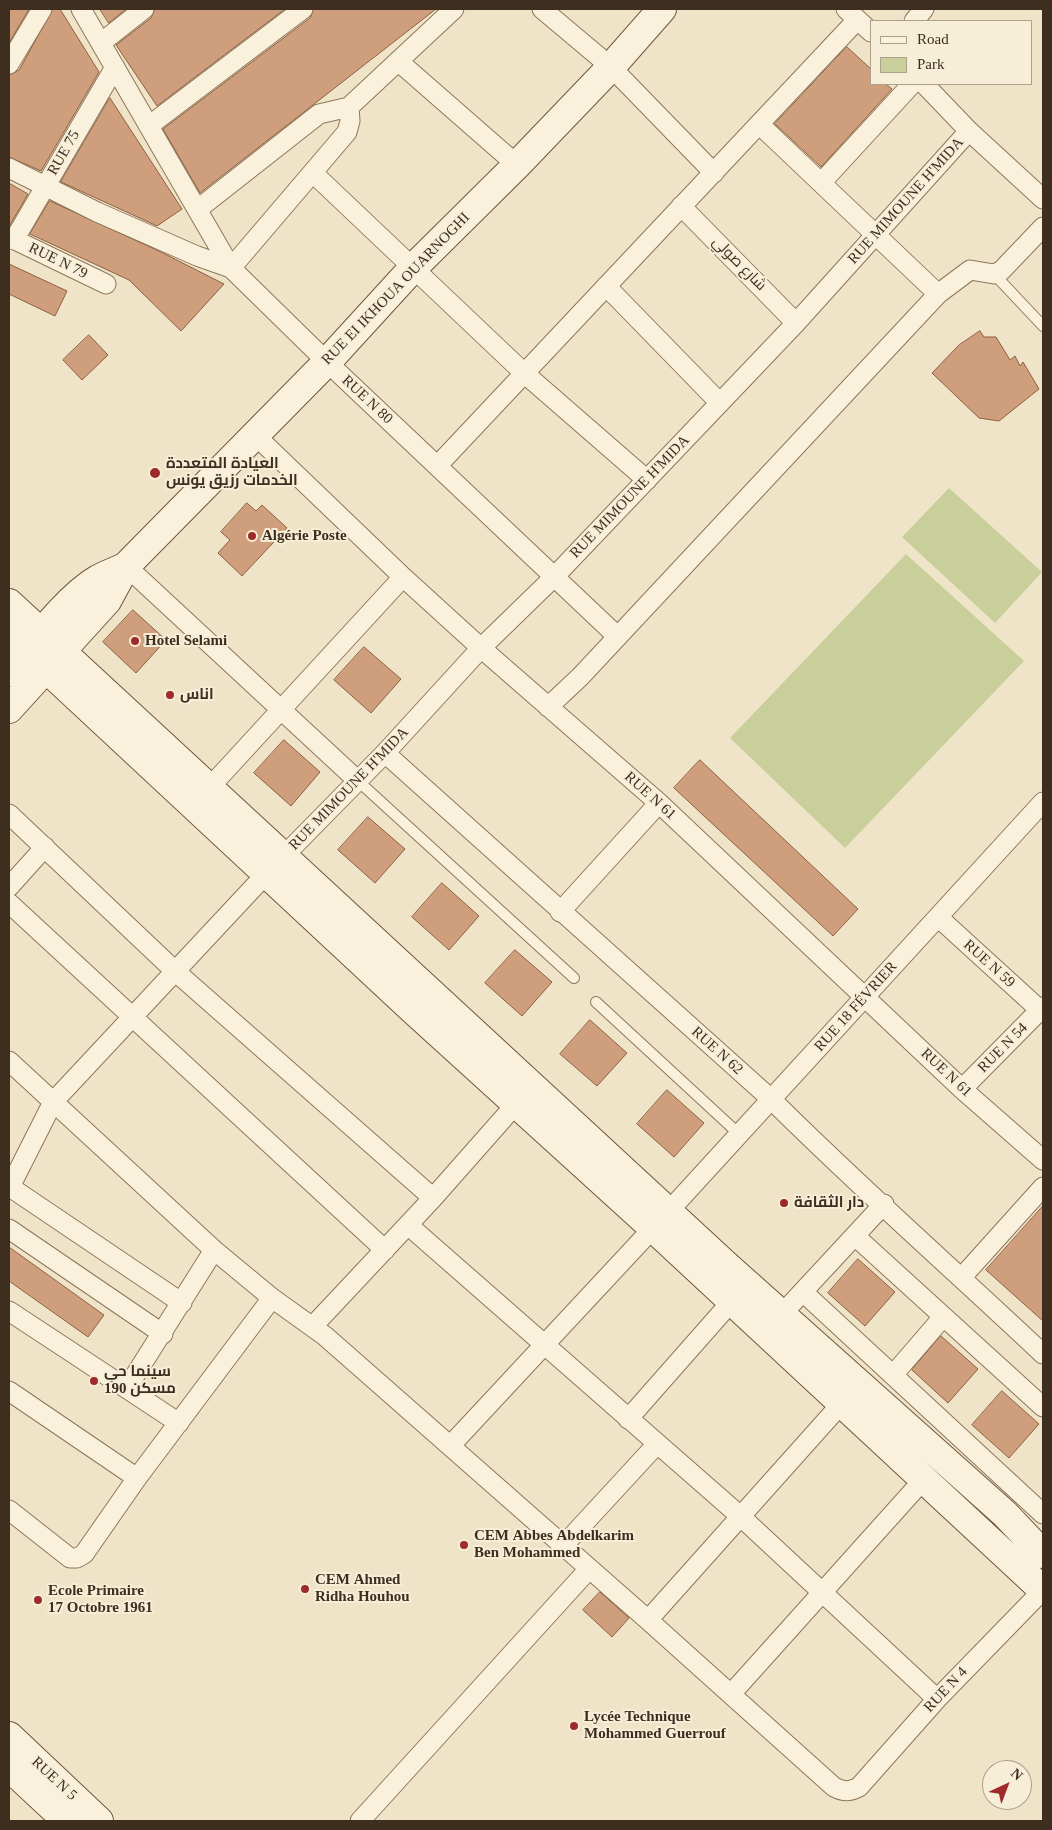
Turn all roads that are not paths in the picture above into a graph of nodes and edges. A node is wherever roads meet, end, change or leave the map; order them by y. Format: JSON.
{"nodes":[{"id":1,"x":42,"y":9,"type":"edge"},
{"id":2,"x":81,"y":9,"type":"edge"},
{"id":3,"x":144,"y":9,"type":"edge"},
{"id":4,"x":303,"y":9,"type":"edge"},
{"id":5,"x":454,"y":9,"type":"edge"},
{"id":6,"x":542,"y":9,"type":"edge"},
{"id":7,"x":662,"y":9,"type":"edge"},
{"id":8,"x":924,"y":9,"type":"edge"},
{"id":9,"x":852,"y":14,"type":"edge"},
{"id":10,"x":915,"y":20,"type":"edge"},
{"id":11,"x":870,"y":31,"type":"edge"},
{"id":12,"x":102,"y":42,"type":"junction"},
{"id":13,"x":398,"y":61,"type":"junction"},
{"id":14,"x":9,"y":64,"type":"edge"},
{"id":15,"x":115,"y":67,"type":"junction"},
{"id":16,"x":610,"y":67,"type":"junction"},
{"id":17,"x":911,"y":85,"type":"edge"},
{"id":18,"x":925,"y":85,"type":"edge"},
{"id":19,"x":349,"y":107,"type":"junction"},
{"id":20,"x":759,"y":124,"type":"junction"},
{"id":21,"x":150,"y":125,"type":"junction"},
{"id":22,"x":969,"y":132,"type":"junction"},
{"id":23,"x":517,"y":165,"type":"junction"},
{"id":24,"x":9,"y":168,"type":"edge"},
{"id":25,"x":714,"y":172,"type":"junction"},
{"id":26,"x":313,"y":173,"type":"junction"},
{"id":27,"x":821,"y":183,"type":"junction"},
{"id":28,"x":45,"y":187,"type":"junction"},
{"id":29,"x":1043,"y":199,"type":"edge"},
{"id":30,"x":681,"y":206,"type":"junction"},
{"id":31,"x":198,"y":209,"type":"junction"},
{"id":32,"x":1043,"y":227,"type":"edge"},
{"id":33,"x":876,"y":234,"type":"junction"},
{"id":34,"x":11,"y":238,"type":"edge"},
{"id":35,"x":231,"y":268,"type":"junction"},
{"id":36,"x":413,"y":268,"type":"junction"},
{"id":37,"x":994,"y":274,"type":"junction"},
{"id":38,"x":106,"y":284,"type":"dead end"},
{"id":39,"x":606,"y":286,"type":"junction"},
{"id":40,"x":938,"y":294,"type":"junction"},
{"id":41,"x":796,"y":323,"type":"junction"},
{"id":42,"x":1043,"y":326,"type":"edge"},
{"id":43,"x":328,"y":362,"type":"junction"},
{"id":44,"x":524,"y":373,"type":"junction"},
{"id":45,"x":720,"y":403,"type":"junction"},
{"id":46,"x":255,"y":436,"type":"junction"},
{"id":47,"x":438,"y":465,"type":"junction"},
{"id":48,"x":646,"y":480,"type":"junction"},
{"id":49,"x":126,"y":566,"type":"junction"},
{"id":50,"x":403,"y":577,"type":"junction"},
{"id":51,"x":554,"y":577,"type":"junction"},
{"id":52,"x":9,"y":603,"type":"edge"},
{"id":53,"x":617,"y":636,"type":"junction"},
{"id":54,"x":37,"y":648,"type":"edge"},
{"id":55,"x":481,"y":648,"type":"junction"},
{"id":56,"x":9,"y":672,"type":"edge"},
{"id":57,"x":548,"y":707,"type":"junction"},
{"id":58,"x":9,"y":709,"type":"edge"},
{"id":59,"x":282,"y":709,"type":"junction"},
{"id":60,"x":385,"y":753,"type":"junction"},
{"id":61,"x":357,"y":780,"type":"junction"},
{"id":62,"x":210,"y":787,"type":"junction"},
{"id":63,"x":1043,"y":802,"type":"edge"},
{"id":64,"x":659,"y":803,"type":"junction"},
{"id":65,"x":9,"y":814,"type":"edge"},
{"id":66,"x":45,"y":847,"type":"junction"},
{"id":67,"x":276,"y":865,"type":"junction"},
{"id":68,"x":9,"y":887,"type":"edge"},
{"id":69,"x":9,"y":903,"type":"edge"},
{"id":70,"x":560,"y":912,"type":"junction"},
{"id":71,"x":938,"y":917,"type":"junction"},
{"id":72,"x":176,"y":972,"type":"junction"},
{"id":73,"x":574,"y":978,"type":"dead end"},
{"id":74,"x":864,"y":997,"type":"junction"},
{"id":75,"x":596,"y":1002,"type":"dead end"},
{"id":76,"x":1042,"y":1009,"type":"edge"},
{"id":77,"x":132,"y":1018,"type":"junction"},
{"id":78,"x":9,"y":1060,"type":"edge"},
{"id":79,"x":962,"y":1089,"type":"junction"},
{"id":80,"x":771,"y":1099,"type":"junction"},
{"id":81,"x":53,"y":1102,"type":"junction"},
{"id":82,"x":516,"y":1104,"type":"junction"},
{"id":83,"x":739,"y":1134,"type":"junction"},
{"id":84,"x":1043,"y":1160,"type":"edge"},
{"id":85,"x":1043,"y":1187,"type":"edge"},
{"id":86,"x":9,"y":1188,"type":"edge"},
{"id":87,"x":433,"y":1198,"type":"junction"},
{"id":88,"x":884,"y":1204,"type":"junction"},
{"id":89,"x":661,"y":1220,"type":"junction"},
{"id":90,"x":408,"y":1225,"type":"junction"},
{"id":91,"x":9,"y":1229,"type":"edge"},
{"id":92,"x":855,"y":1236,"type":"junction"},
{"id":93,"x":214,"y":1250,"type":"junction"},
{"id":94,"x":385,"y":1250,"type":"junction"},
{"id":95,"x":962,"y":1277,"type":"junction"},
{"id":96,"x":803,"y":1292,"type":"junction"},
{"id":97,"x":272,"y":1298,"type":"junction"},
{"id":98,"x":732,"y":1301,"type":"junction"},
{"id":99,"x":182,"y":1303,"type":"junction"},
{"id":100,"x":9,"y":1311,"type":"edge"},
{"id":101,"x":782,"y":1314,"type":"junction"},
{"id":102,"x":943,"y":1318,"type":"junction"},
{"id":103,"x":313,"y":1326,"type":"junction"},
{"id":104,"x":163,"y":1334,"type":"junction"},
{"id":105,"x":543,"y":1345,"type":"junction"},
{"id":106,"x":1043,"y":1354,"type":"edge"},
{"id":107,"x":893,"y":1375,"type":"junction"},
{"id":108,"x":127,"y":1388,"type":"junction"},
{"id":109,"x":9,"y":1391,"type":"edge"},
{"id":110,"x":842,"y":1403,"type":"junction"},
{"id":111,"x":1043,"y":1407,"type":"edge"},
{"id":112,"x":628,"y":1419,"type":"junction"},
{"id":113,"x":179,"y":1423,"type":"junction"},
{"id":114,"x":657,"y":1444,"type":"junction"},
{"id":115,"x":450,"y":1446,"type":"junction"},
{"id":116,"x":137,"y":1478,"type":"junction"},
{"id":117,"x":924,"y":1479,"type":"junction"},
{"id":118,"x":9,"y":1510,"type":"edge"},
{"id":119,"x":1043,"y":1514,"type":"edge"},
{"id":120,"x":739,"y":1515,"type":"junction"},
{"id":121,"x":563,"y":1546,"type":"junction"},
{"id":122,"x":1043,"y":1554,"type":"edge"},
{"id":123,"x":589,"y":1568,"type":"junction"},
{"id":124,"x":1043,"y":1590,"type":"edge"},
{"id":125,"x":824,"y":1593,"type":"junction"},
{"id":126,"x":648,"y":1620,"type":"junction"},
{"id":127,"x":730,"y":1694,"type":"junction"},
{"id":128,"x":937,"y":1699,"type":"junction"},
{"id":129,"x":12,"y":1754,"type":"edge"},
{"id":130,"x":67,"y":1821,"type":"edge"},
{"id":131,"x":99,"y":1821,"type":"edge"},
{"id":132,"x":360,"y":1821,"type":"edge"}],
"edges":[{"from":1,"to":14,"type":"street"},
{"from":2,"to":12,"type":"street"},
{"from":3,"to":12,"type":"street"},
{"from":4,"to":21,"type":"street"},
{"from":5,"to":13,"type":"street"},
{"from":6,"to":16,"type":"street"},
{"from":7,"to":16,"type":"main road","name":"RUE EI IKHOUA OUARNOGHI"},
{"from":8,"to":10,"type":"street"},
{"from":9,"to":11,"type":"street"},
{"from":9,"to":20,"type":"street"},
{"from":12,"to":15,"type":"street"},
{"from":13,"to":19,"type":"street"},
{"from":13,"to":23,"type":"street"},
{"from":15,"to":21,"type":"street"},
{"from":15,"to":28,"type":"street","name":"RUE 75"},
{"from":16,"to":23,"type":"main road","name":"RUE EI IKHOUA OUARNOGHI"},
{"from":16,"to":25,"type":"street"},
{"from":17,"to":27,"type":"street"},
{"from":18,"to":22,"type":"street"},
{"from":19,"to":26,"type":"street"},
{"from":19,"to":31,"type":"street"},
{"from":20,"to":25,"type":"street"},
{"from":20,"to":27,"type":"street"},
{"from":21,"to":31,"type":"street"},
{"from":22,"to":29,"type":"street"},
{"from":22,"to":33,"type":"street","name":"RUE MIMOUNE H'MIDA"},
{"from":23,"to":36,"type":"main road","name":"RUE EI IKHOUA OUARNOGHI"},
{"from":24,"to":28,"type":"street","name":"RUE N 80"},
{"from":25,"to":30,"type":"street"},
{"from":26,"to":35,"type":"street"},
{"from":26,"to":36,"type":"street"},
{"from":27,"to":33,"type":"street"},
{"from":28,"to":34,"type":"street","name":"RUE 75"},
{"from":28,"to":35,"type":"street","name":"RUE N 80"},
{"from":30,"to":39,"type":"street"},
{"from":30,"to":41,"type":"street","name":"شارع صولي"},
{"from":31,"to":35,"type":"street"},
{"from":32,"to":37,"type":"street"},
{"from":33,"to":40,"type":"street"},
{"from":33,"to":41,"type":"street","name":"RUE MIMOUNE H'MIDA"},
{"from":34,"to":38,"type":"street","name":"RUE N 79"},
{"from":35,"to":43,"type":"street","name":"RUE N 80"},
{"from":36,"to":43,"type":"main road","name":"RUE EI IKHOUA OUARNOGHI"},
{"from":36,"to":44,"type":"street"},
{"from":37,"to":40,"type":"street"},
{"from":37,"to":42,"type":"lane"},
{"from":39,"to":44,"type":"street"},
{"from":39,"to":45,"type":"street"},
{"from":40,"to":53,"type":"street"},
{"from":41,"to":45,"type":"street","name":"RUE MIMOUNE H'MIDA"},
{"from":43,"to":46,"type":"main road","name":"RUE EI IKHOUA OUARNOGHI"},
{"from":43,"to":47,"type":"street","name":"RUE N 80"},
{"from":44,"to":47,"type":"street"},
{"from":44,"to":48,"type":"street"},
{"from":45,"to":48,"type":"street","name":"RUE MIMOUNE H'MIDA"},
{"from":46,"to":49,"type":"main road","name":"RUE EI IKHOUA OUARNOGHI"},
{"from":46,"to":50,"type":"street","name":"RUE N 61"},
{"from":47,"to":51,"type":"street","name":"RUE N 80"},
{"from":48,"to":51,"type":"street","name":"RUE MIMOUNE H'MIDA"},
{"from":49,"to":54,"type":"main road","name":"RUE EI IKHOUA OUARNOGHI"},
{"from":49,"to":59,"type":"street"},
{"from":50,"to":55,"type":"street","name":"RUE N 61"},
{"from":50,"to":59,"type":"street"},
{"from":51,"to":53,"type":"street","name":"RUE N 80"},
{"from":51,"to":55,"type":"street","name":"RUE MIMOUNE H'MIDA"},
{"from":52,"to":54,"type":"main road"},
{"from":53,"to":57,"type":"street"},
{"from":54,"to":56,"type":"main road"},
{"from":54,"to":58,"type":"main road"},
{"from":54,"to":62,"type":"main road"},
{"from":54,"to":67,"type":"main road"},
{"from":55,"to":57,"type":"street","name":"RUE N 61"},
{"from":55,"to":60,"type":"street","name":"RUE MIMOUNE H'MIDA"},
{"from":57,"to":64,"type":"street","name":"RUE N 61"},
{"from":59,"to":61,"type":"street"},
{"from":59,"to":62,"type":"street"},
{"from":60,"to":61,"type":"street","name":"RUE MIMOUNE H'MIDA"},
{"from":60,"to":70,"type":"street","name":"RUE N 62"},
{"from":61,"to":67,"type":"street","name":"RUE MIMOUNE H'MIDA"},
{"from":61,"to":73,"type":"lane"},
{"from":62,"to":67,"type":"main road"},
{"from":63,"to":71,"type":"street","name":"RUE 18 FÉVRIER"},
{"from":64,"to":70,"type":"street"},
{"from":64,"to":74,"type":"street","name":"RUE N 61"},
{"from":65,"to":66,"type":"street"},
{"from":66,"to":68,"type":"street"},
{"from":66,"to":72,"type":"street"},
{"from":67,"to":72,"type":"street","name":"RUE MIMOUNE H'MIDA"},
{"from":67,"to":82,"type":"main road"},
{"from":67,"to":89,"type":"main road"},
{"from":69,"to":77,"type":"street"},
{"from":70,"to":80,"type":"street","name":"RUE N 62"},
{"from":71,"to":74,"type":"street","name":"RUE 18 FÉVRIER"},
{"from":71,"to":76,"type":"street","name":"RUE N 59"},
{"from":72,"to":77,"type":"street","name":"RUE MIMOUNE H'MIDA"},
{"from":72,"to":87,"type":"street"},
{"from":74,"to":79,"type":"street","name":"RUE N 61"},
{"from":74,"to":80,"type":"street","name":"RUE 18 FÉVRIER"},
{"from":75,"to":83,"type":"lane"},
{"from":76,"to":79,"type":"street","name":"RUE N 54"},
{"from":77,"to":81,"type":"street","name":"RUE MIMOUNE H'MIDA"},
{"from":77,"to":94,"type":"street"},
{"from":78,"to":81,"type":"street"},
{"from":79,"to":84,"type":"street","name":"RUE N 61"},
{"from":80,"to":83,"type":"street","name":"RUE 18 FÉVRIER"},
{"from":80,"to":88,"type":"street","name":"RUE N 62"},
{"from":81,"to":86,"type":"street","name":"RUE MIMOUNE H'MIDA"},
{"from":81,"to":93,"type":"street"},
{"from":82,"to":87,"type":"street"},
{"from":82,"to":89,"type":"main road"},
{"from":83,"to":89,"type":"street","name":"RUE 18 FÉVRIER"},
{"from":85,"to":95,"type":"street"},
{"from":86,"to":99,"type":"street"},
{"from":87,"to":90,"type":"street"},
{"from":88,"to":92,"type":"street"},
{"from":88,"to":95,"type":"street","name":"RUE N 62"},
{"from":89,"to":98,"type":"main road"},
{"from":89,"to":101,"type":"main road"},
{"from":89,"to":105,"type":"street","name":"RUE 18 FÉVRIER"},
{"from":90,"to":94,"type":"street"},
{"from":90,"to":105,"type":"street"},
{"from":91,"to":104,"type":"street"},
{"from":92,"to":96,"type":"street"},
{"from":92,"to":102,"type":"street"},
{"from":93,"to":97,"type":"street"},
{"from":93,"to":99,"type":"street"},
{"from":94,"to":103,"type":"street"},
{"from":95,"to":106,"type":"street","name":"RUE N 62"},
{"from":96,"to":101,"type":"street"},
{"from":96,"to":107,"type":"street"},
{"from":97,"to":103,"type":"street"},
{"from":97,"to":113,"type":"street"},
{"from":98,"to":110,"type":"main road"},
{"from":98,"to":112,"type":"street"},
{"from":99,"to":104,"type":"street"},
{"from":100,"to":108,"type":"street"},
{"from":101,"to":122,"type":"main road"},
{"from":102,"to":107,"type":"street"},
{"from":102,"to":111,"type":"street"},
{"from":103,"to":115,"type":"street"},
{"from":104,"to":108,"type":"street"},
{"from":105,"to":112,"type":"street"},
{"from":105,"to":115,"type":"street","name":"RUE 18 FÉVRIER"},
{"from":107,"to":119,"type":"street"},
{"from":108,"to":113,"type":"street"},
{"from":109,"to":116,"type":"street"},
{"from":110,"to":117,"type":"main road"},
{"from":110,"to":120,"type":"street"},
{"from":112,"to":114,"type":"street"},
{"from":113,"to":116,"type":"street"},
{"from":114,"to":120,"type":"street"},
{"from":114,"to":121,"type":"street"},
{"from":115,"to":121,"type":"street"},
{"from":116,"to":118,"type":"street"},
{"from":117,"to":124,"type":"main road"},
{"from":117,"to":125,"type":"street"},
{"from":120,"to":125,"type":"street"},
{"from":120,"to":126,"type":"street"},
{"from":121,"to":123,"type":"street"},
{"from":123,"to":126,"type":"street"},
{"from":123,"to":132,"type":"street"},
{"from":124,"to":128,"type":"street","name":"RUE N 4"},
{"from":125,"to":127,"type":"street"},
{"from":125,"to":128,"type":"street"},
{"from":126,"to":127,"type":"street"},
{"from":127,"to":128,"type":"street","name":"RUE N 4"},
{"from":129,"to":130,"type":"main road","name":"RUE N 5"},
{"from":129,"to":131,"type":"main road","name":"RUE N 5"}]}
